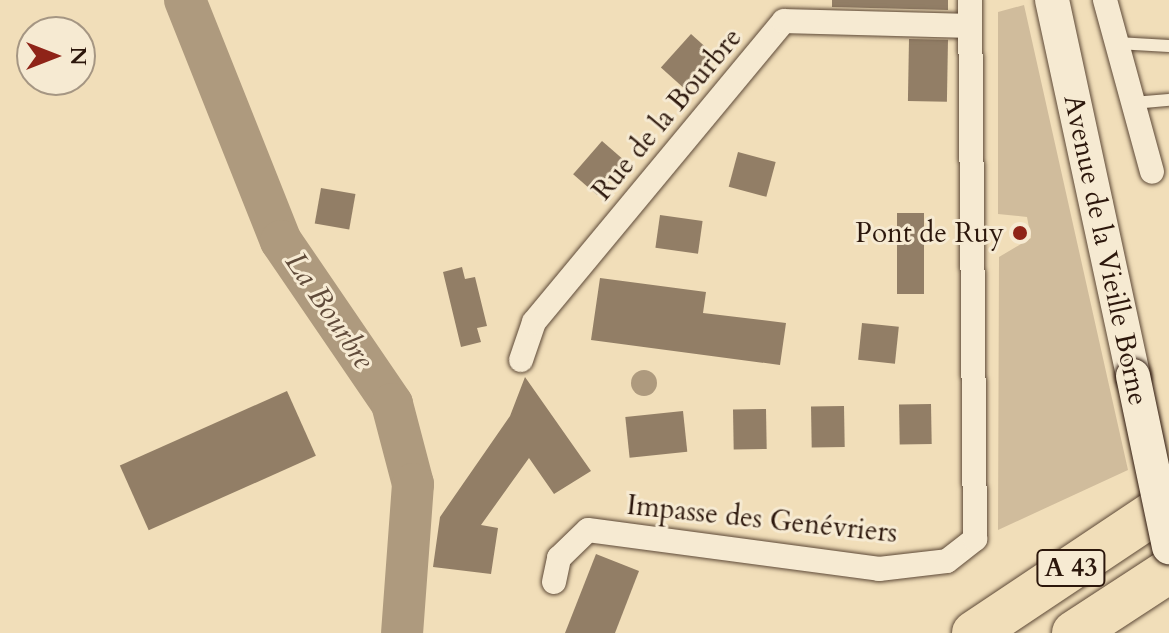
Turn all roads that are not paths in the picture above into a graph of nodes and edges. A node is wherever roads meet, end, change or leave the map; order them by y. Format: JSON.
{"nodes":[{"id":1,"x":970,"y":0,"type":"edge"},
{"id":2,"x":1052,"y":0,"type":"edge"},
{"id":3,"x":1105,"y":0,"type":"edge"},
{"id":4,"x":970,"y":26,"type":"junction"},
{"id":5,"x":1117,"y":43,"type":"junction"},
{"id":6,"x":1169,"y":46,"type":"edge"},
{"id":7,"x":1169,"y":100,"type":"edge"},
{"id":8,"x":1133,"y":103,"type":"junction"},
{"id":9,"x":1152,"y":172,"type":"dead end"},
{"id":10,"x":521,"y":360,"type":"dead end"},
{"id":11,"x":1169,"y":503,"type":"edge"},
{"id":12,"x":1169,"y":547,"type":"edge"},
{"id":13,"x":1169,"y":571,"type":"edge"},
{"id":14,"x":554,"y":582,"type":"dead end"},
{"id":15,"x":974,"y":633,"type":"edge"},
{"id":16,"x":1074,"y":633,"type":"edge"}],
"edges":[{"from":1,"to":4,"type":"street","name":"Impasse des Genévriers"},
{"from":2,"to":12,"type":"main road","name":"Avenue de la Vieille Borne","bridge":true},
{"from":3,"to":5,"type":"street"},
{"from":4,"to":10,"type":"street","name":"Rue de la Bourbre"},
{"from":4,"to":14,"type":"street","name":"Impasse des Genévriers"},
{"from":5,"to":6,"type":"lane"},
{"from":5,"to":8,"type":"street"},
{"from":7,"to":8,"type":"lane"},
{"from":8,"to":9,"type":"street"},
{"from":11,"to":15,"type":"highway","number":"A 43"},
{"from":13,"to":16,"type":"highway","number":"A 43"}]}
